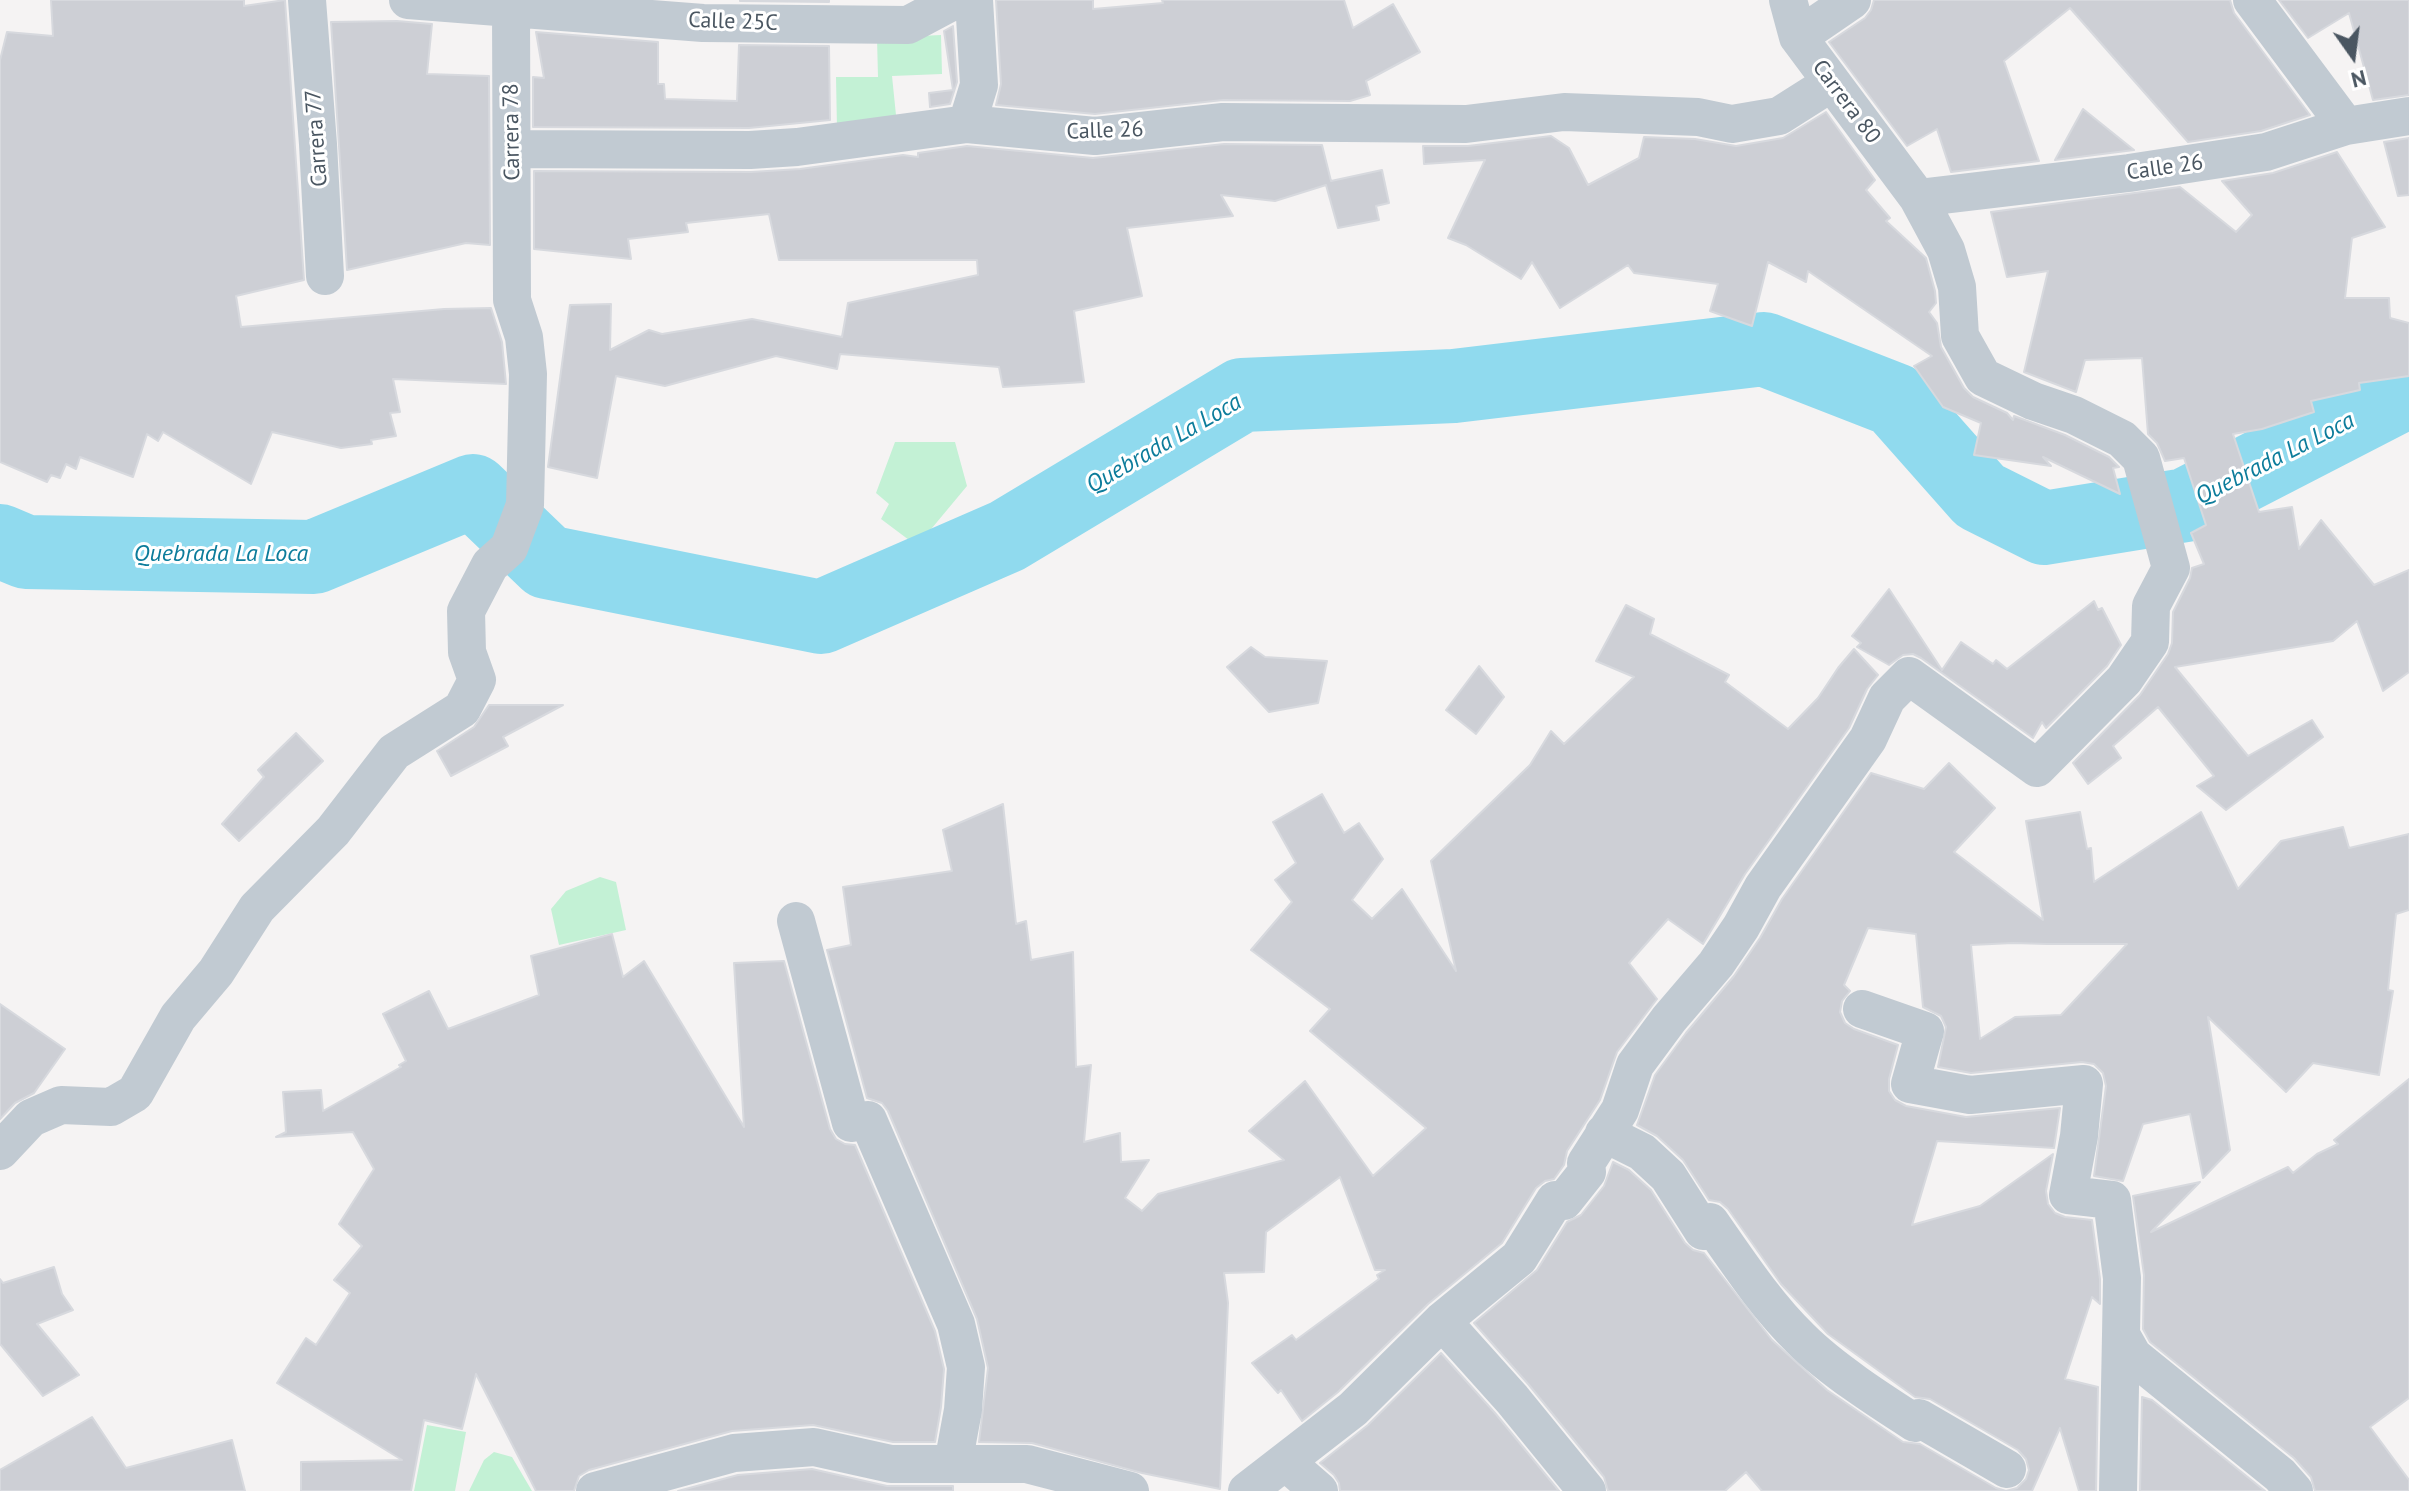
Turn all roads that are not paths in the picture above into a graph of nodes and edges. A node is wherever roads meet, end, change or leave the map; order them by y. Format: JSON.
{"nodes":[{"id":1,"x":307,"y":0,"type":"edge"},
{"id":2,"x":408,"y":0,"type":"edge"},
{"id":3,"x":955,"y":0,"type":"edge"},
{"id":4,"x":974,"y":0,"type":"edge"},
{"id":5,"x":1788,"y":0,"type":"edge"},
{"id":6,"x":1852,"y":0,"type":"edge"},
{"id":7,"x":2252,"y":0,"type":"edge"},
{"id":8,"x":511,"y":8,"type":"junction"},
{"id":9,"x":1798,"y":37,"type":"junction"},
{"id":10,"x":1831,"y":83,"type":"junction"},
{"id":11,"x":2409,"y":116,"type":"edge"},
{"id":12,"x":967,"y":124,"type":"junction"},
{"id":13,"x":2346,"y":126,"type":"junction"},
{"id":14,"x":512,"y":149,"type":"junction"},
{"id":15,"x":1918,"y":198,"type":"junction"},
{"id":16,"x":325,"y":276,"type":"dead end"},
{"id":17,"x":796,"y":921,"type":"dead end"},
{"id":18,"x":1862,"y":1009,"type":"dead end"},
{"id":19,"x":1604,"y":1133,"type":"junction"},
{"id":20,"x":0,"y":1151,"type":"edge"},
{"id":21,"x":1442,"y":1321,"type":"junction"},
{"id":22,"x":2121,"y":1335,"type":"junction"},
{"id":23,"x":1289,"y":1459,"type":"junction"},
{"id":24,"x":953,"y":1464,"type":"junction"},
{"id":25,"x":2007,"y":1469,"type":"dead end"},
{"id":26,"x":595,"y":1491,"type":"edge"},
{"id":27,"x":1130,"y":1491,"type":"edge"},
{"id":28,"x":1247,"y":1491,"type":"edge"},
{"id":29,"x":1319,"y":1491,"type":"edge"},
{"id":30,"x":1587,"y":1491,"type":"edge"},
{"id":31,"x":2118,"y":1491,"type":"edge"},
{"id":32,"x":2294,"y":1491,"type":"edge"}],
"edges":[{"from":1,"to":16,"type":"street","name":"Carrera 77"},
{"from":2,"to":8,"type":"street","name":"Calle 25C"},
{"from":3,"to":8,"type":"street","name":"Calle 25C"},
{"from":4,"to":12,"type":"street"},
{"from":5,"to":9,"type":"street","name":"Carrera 80"},
{"from":6,"to":9,"type":"street"},
{"from":7,"to":13,"type":"street"},
{"from":8,"to":14,"type":"street","name":"Carrera 78"},
{"from":9,"to":10,"type":"street","name":"Carrera 80"},
{"from":10,"to":12,"type":"street","name":"Calle 26"},
{"from":10,"to":15,"type":"street","name":"Carrera 80"},
{"from":11,"to":13,"type":"street","name":"Calle 26"},
{"from":12,"to":14,"type":"street","name":"Calle 26"},
{"from":13,"to":15,"type":"street","name":"Calle 26"},
{"from":14,"to":20,"type":"street","name":"Carrera 78"},
{"from":15,"to":19,"type":"street","name":"Carrera 80"},
{"from":17,"to":24,"type":"street"},
{"from":18,"to":22,"type":"street"},
{"from":19,"to":21,"type":"street"},
{"from":19,"to":25,"type":"street"},
{"from":21,"to":23,"type":"street"},
{"from":21,"to":30,"type":"street"},
{"from":22,"to":31,"type":"street"},
{"from":22,"to":32,"type":"street"},
{"from":23,"to":28,"type":"street"},
{"from":23,"to":29,"type":"street"},
{"from":24,"to":26,"type":"street"},
{"from":24,"to":27,"type":"street"}]}
